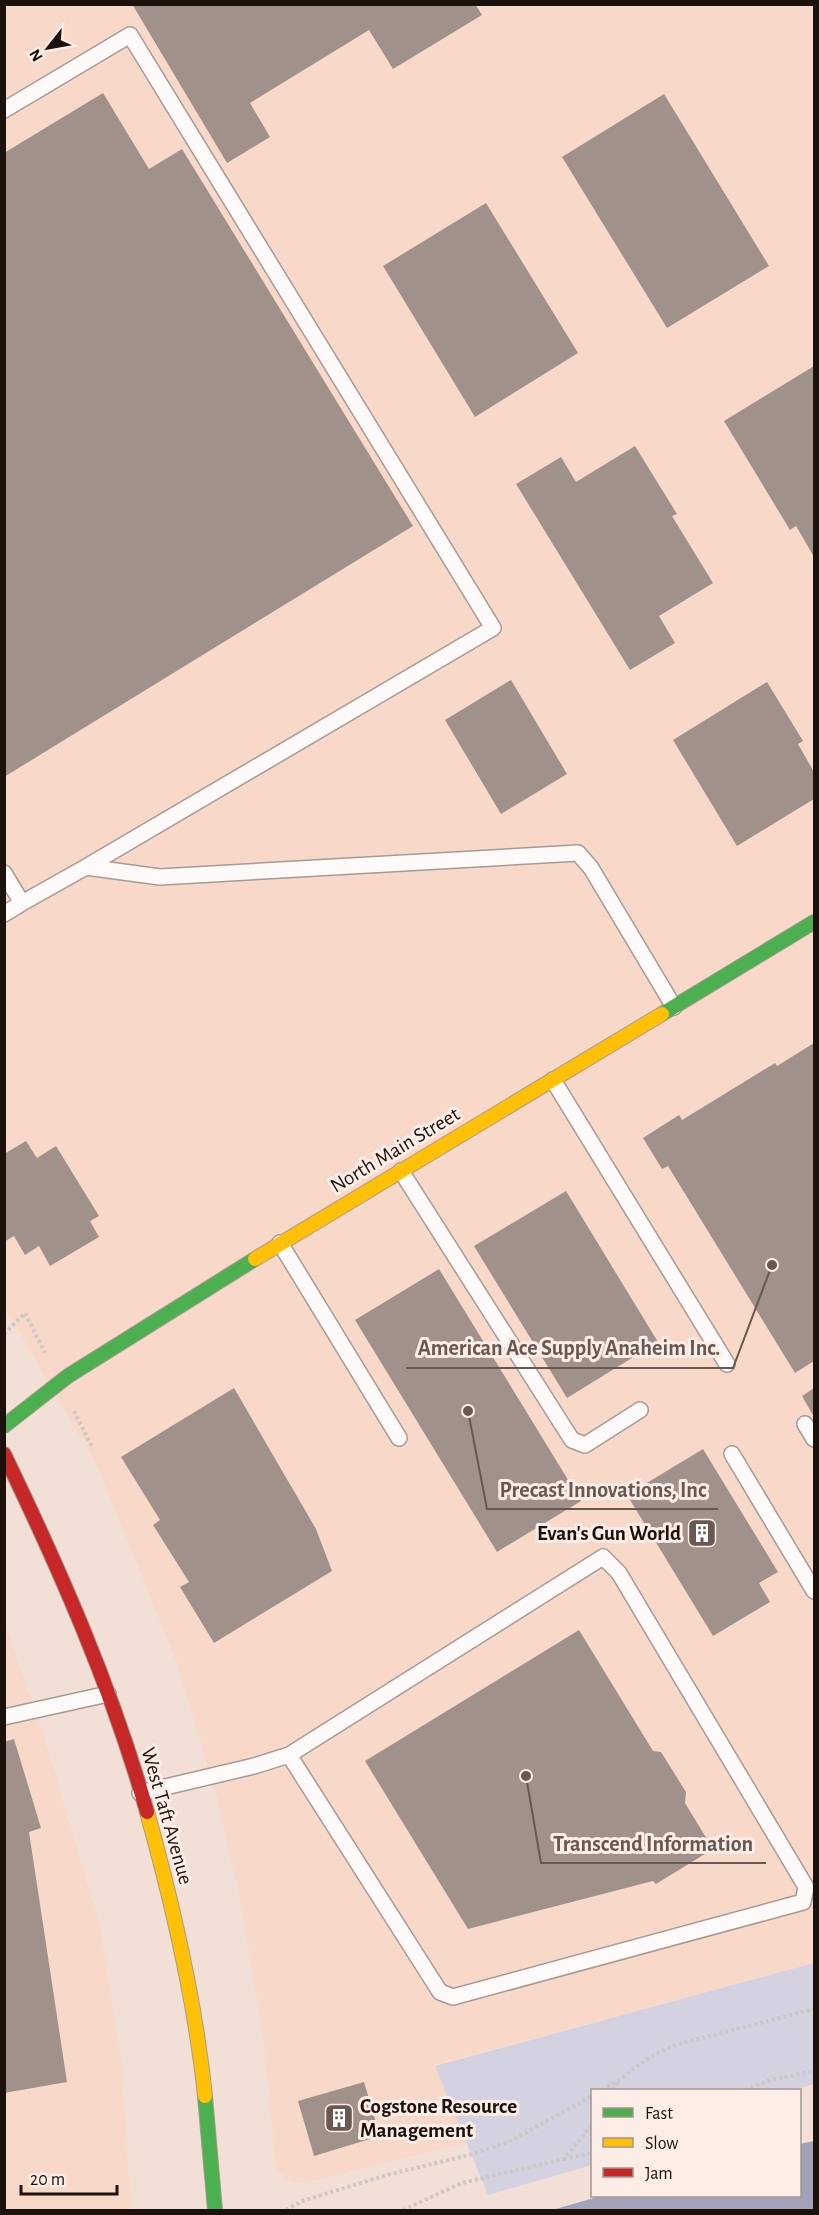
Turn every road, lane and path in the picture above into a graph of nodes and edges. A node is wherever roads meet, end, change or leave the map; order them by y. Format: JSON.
{"nodes":[{"id":1,"x":4,"y":110,"type":"edge"},
{"id":2,"x":86,"y":867,"type":"junction"},
{"id":3,"x":4,"y":873,"type":"edge"},
{"id":4,"x":22,"y":903,"type":"junction"},
{"id":5,"x":4,"y":914,"type":"edge"},
{"id":6,"x":814,"y":922,"type":"edge"},
{"id":7,"x":674,"y":1007,"type":"junction"},
{"id":8,"x":553,"y":1080,"type":"junction"},
{"id":9,"x":400,"y":1171,"type":"junction"},
{"id":10,"x":280,"y":1243,"type":"junction"},
{"id":11,"x":727,"y":1364,"type":"dead end"},
{"id":12,"x":640,"y":1410,"type":"dead end"},
{"id":13,"x":805,"y":1424,"type":"dead end"},
{"id":14,"x":4,"y":1426,"type":"edge"},
{"id":15,"x":399,"y":1438,"type":"dead end"},
{"id":16,"x":814,"y":1439,"type":"edge"},
{"id":17,"x":4,"y":1454,"type":"edge"},
{"id":18,"x":732,"y":1454,"type":"dead end"},
{"id":19,"x":814,"y":1590,"type":"edge"},
{"id":20,"x":108,"y":1694,"type":"junction"},
{"id":21,"x":4,"y":1718,"type":"edge"},
{"id":22,"x":289,"y":1755,"type":"junction"},
{"id":23,"x":140,"y":1793,"type":"junction"},
{"id":24,"x":814,"y":2009,"type":"edge"},
{"id":25,"x":814,"y":2071,"type":"edge"},
{"id":26,"x":618,"y":2081,"type":"junction"},
{"id":27,"x":605,"y":2089,"type":"edge"},
{"id":28,"x":614,"y":2089,"type":"edge"},
{"id":29,"x":750,"y":2089,"type":"edge"},
{"id":30,"x":591,"y":2097,"type":"edge"},
{"id":31,"x":591,"y":2127,"type":"edge"},
{"id":32,"x":591,"y":2153,"type":"edge"},
{"id":33,"x":564,"y":2159,"type":"junction"},
{"id":34,"x":215,"y":2211,"type":"edge"},
{"id":35,"x":286,"y":2211,"type":"edge"},
{"id":36,"x":404,"y":2211,"type":"edge"}],
"edges":[{"from":1,"to":2,"type":"lane"},
{"from":2,"to":4,"type":"lane"},
{"from":2,"to":7,"type":"lane"},
{"from":3,"to":4,"type":"lane"},
{"from":4,"to":5,"type":"lane"},
{"from":6,"to":7,"type":"main road","name":"North Main Street"},
{"from":7,"to":8,"type":"main road","name":"North Main Street"},
{"from":8,"to":9,"type":"main road","name":"North Main Street"},
{"from":8,"to":11,"type":"lane"},
{"from":9,"to":10,"type":"main road","name":"North Main Street"},
{"from":9,"to":12,"type":"lane"},
{"from":10,"to":14,"type":"main road","name":"North Main Street"},
{"from":10,"to":15,"type":"lane"},
{"from":13,"to":16,"type":"lane"},
{"from":17,"to":20,"type":"main road","name":"West Taft Avenue"},
{"from":18,"to":19,"type":"lane"},
{"from":20,"to":21,"type":"lane"},
{"from":20,"to":23,"type":"main road","name":"West Taft Avenue"},
{"from":22,"to":22,"type":"lane"},
{"from":22,"to":23,"type":"lane"},
{"from":23,"to":34,"type":"main road","name":"West Taft Avenue"},
{"from":24,"to":26,"type":"path"},
{"from":25,"to":29,"type":"path"},
{"from":26,"to":27,"type":"path"},
{"from":26,"to":28,"type":"path"},
{"from":30,"to":35,"type":"path"},
{"from":31,"to":33,"type":"path"},
{"from":32,"to":33,"type":"path"},
{"from":33,"to":36,"type":"path"}]}
